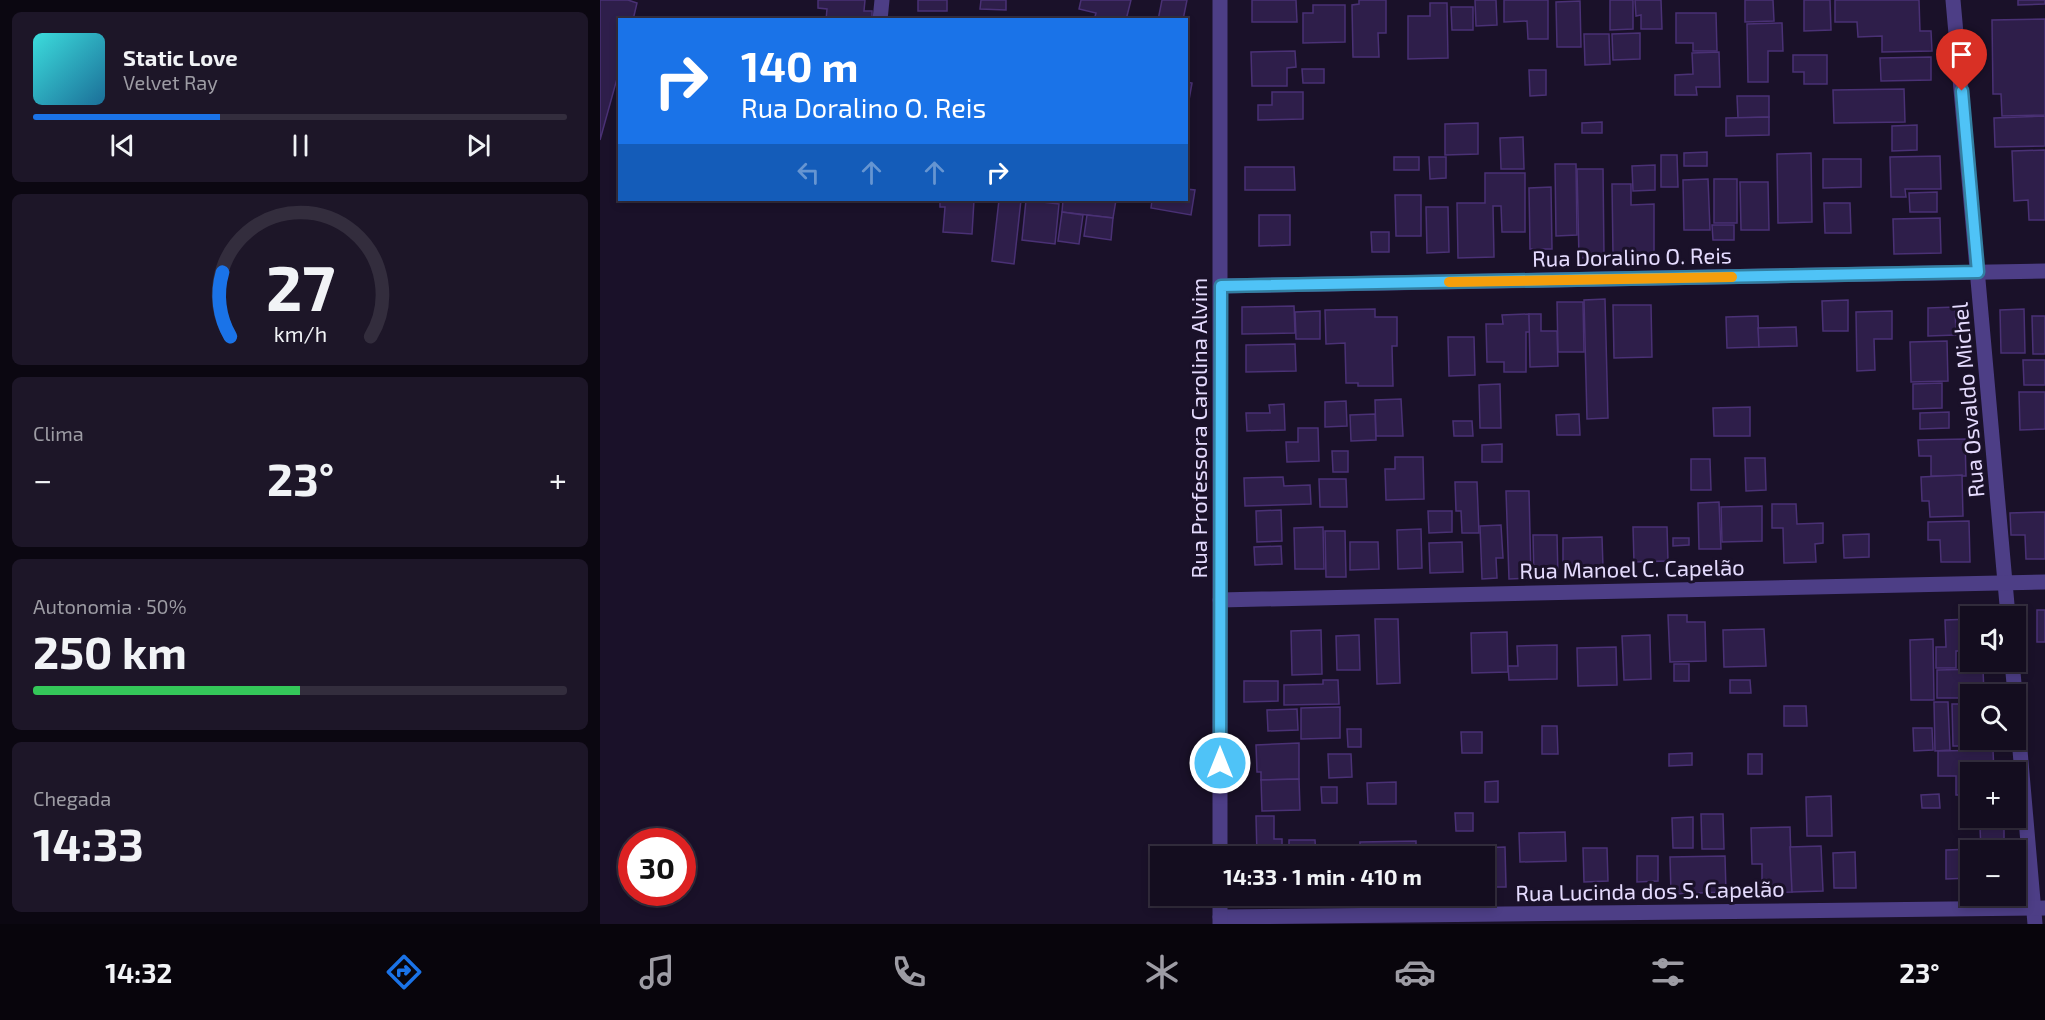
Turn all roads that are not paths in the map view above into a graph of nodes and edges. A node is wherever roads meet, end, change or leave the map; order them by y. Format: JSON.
{"nodes":[{"id":1,"x":882,"y":0,"type":"edge"},
{"id":2,"x":1220,"y":0,"type":"edge"},
{"id":3,"x":1953,"y":0,"type":"edge"},
{"id":4,"x":880,"y":18,"type":"edge"},
{"id":5,"x":2045,"y":271,"type":"edge"},
{"id":6,"x":1978,"y":272,"type":"junction"},
{"id":7,"x":1221,"y":286,"type":"junction"},
{"id":8,"x":2005,"y":582,"type":"junction"},
{"id":9,"x":2045,"y":582,"type":"edge"},
{"id":10,"x":1220,"y":600,"type":"junction"},
{"id":11,"x":2007,"y":606,"type":"edge"},
{"id":12,"x":2021,"y":750,"type":"edge"},
{"id":13,"x":1220,"y":846,"type":"edge"},
{"id":14,"x":2038,"y":914,"type":"edge"},
{"id":15,"x":1220,"y":920,"type":"edge"}],
"edges":[{"from":1,"to":4,"type":"street"},
{"from":2,"to":7,"type":"street","name":"Rua Professora Carolina Alvim"},
{"from":3,"to":6,"type":"street","name":"Rua Osvaldo Michel"},
{"from":5,"to":6,"type":"street","name":"Rua Doralino O. Reis"},
{"from":6,"to":7,"type":"street","name":"Rua Doralino O. Reis"},
{"from":6,"to":8,"type":"street","name":"Rua Osvaldo Michel"},
{"from":7,"to":10,"type":"street","name":"Rua Professora Carolina Alvim"},
{"from":8,"to":9,"type":"street","name":"Rua Manoel C. Capelão"},
{"from":8,"to":10,"type":"street","name":"Rua Manoel C. Capelão"},
{"from":8,"to":11,"type":"street","name":"Rua Osvaldo Michel"},
{"from":10,"to":13,"type":"street","name":"Rua Professora Carolina Alvim"},
{"from":12,"to":14,"type":"street"},
{"from":14,"to":15,"type":"street","name":"Rua Lucinda dos S. Capelão"}]}
